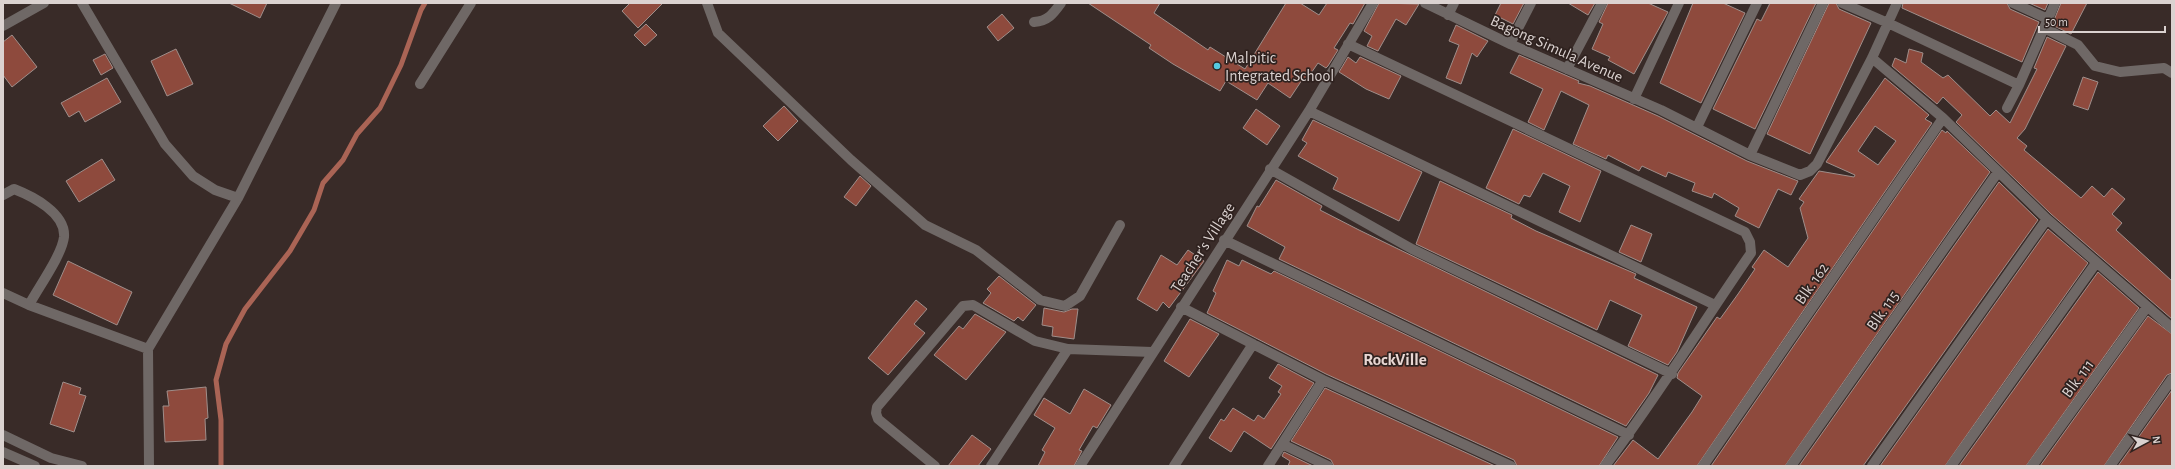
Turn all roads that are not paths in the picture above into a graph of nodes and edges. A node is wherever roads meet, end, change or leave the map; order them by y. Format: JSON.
{"nodes":[{"id":1,"x":44,"y":3,"type":"edge"},
{"id":2,"x":82,"y":3,"type":"edge"},
{"id":3,"x":336,"y":3,"type":"edge"},
{"id":4,"x":471,"y":3,"type":"edge"},
{"id":5,"x":707,"y":3,"type":"edge"},
{"id":6,"x":1061,"y":3,"type":"edge"},
{"id":7,"x":1373,"y":3,"type":"edge"},
{"id":8,"x":1425,"y":3,"type":"edge"},
{"id":9,"x":1454,"y":3,"type":"edge"},
{"id":10,"x":1531,"y":3,"type":"edge"},
{"id":11,"x":1602,"y":3,"type":"edge"},
{"id":12,"x":1679,"y":3,"type":"edge"},
{"id":13,"x":1756,"y":3,"type":"edge"},
{"id":14,"x":1823,"y":3,"type":"edge"},
{"id":15,"x":1842,"y":3,"type":"edge"},
{"id":16,"x":1897,"y":3,"type":"edge"},
{"id":17,"x":2013,"y":3,"type":"edge"},
{"id":18,"x":2055,"y":3,"type":"edge"},
{"id":19,"x":1448,"y":15,"type":"junction"},
{"id":20,"x":1034,"y":22,"type":"dead end"},
{"id":21,"x":1888,"y":23,"type":"junction"},
{"id":22,"x":2046,"y":23,"type":"junction"},
{"id":23,"x":3,"y":26,"type":"edge"},
{"id":24,"x":1348,"y":44,"type":"junction"},
{"id":25,"x":1510,"y":44,"type":"junction"},
{"id":26,"x":1872,"y":58,"type":"junction"},
{"id":27,"x":1567,"y":69,"type":"junction"},
{"id":28,"x":2172,"y":73,"type":"edge"},
{"id":29,"x":420,"y":84,"type":"dead end"},
{"id":30,"x":2019,"y":85,"type":"junction"},
{"id":31,"x":1634,"y":99,"type":"junction"},
{"id":32,"x":2007,"y":108,"type":"dead end"},
{"id":33,"x":1309,"y":111,"type":"junction"},
{"id":34,"x":1943,"y":118,"type":"junction"},
{"id":35,"x":1697,"y":127,"type":"junction"},
{"id":36,"x":1750,"y":155,"type":"junction"},
{"id":37,"x":1270,"y":169,"type":"junction"},
{"id":38,"x":1998,"y":172,"type":"junction"},
{"id":39,"x":3,"y":195,"type":"edge"},
{"id":40,"x":238,"y":198,"type":"junction"},
{"id":41,"x":2047,"y":219,"type":"junction"},
{"id":42,"x":1120,"y":225,"type":"dead end"},
{"id":43,"x":1224,"y":240,"type":"junction"},
{"id":44,"x":2096,"y":263,"type":"junction"},
{"id":45,"x":3,"y":293,"type":"edge"},
{"id":46,"x":29,"y":305,"type":"junction"},
{"id":47,"x":1715,"y":305,"type":"junction"},
{"id":48,"x":1181,"y":307,"type":"junction"},
{"id":49,"x":2146,"y":307,"type":"junction"},
{"id":50,"x":2172,"y":328,"type":"edge"},
{"id":51,"x":1253,"y":344,"type":"junction"},
{"id":52,"x":148,"y":349,"type":"junction"},
{"id":53,"x":1068,"y":349,"type":"junction"},
{"id":54,"x":1152,"y":352,"type":"junction"},
{"id":55,"x":1672,"y":374,"type":"junction"},
{"id":56,"x":2172,"y":379,"type":"edge"},
{"id":57,"x":1323,"y":380,"type":"junction"},
{"id":58,"x":3,"y":435,"type":"edge"},
{"id":59,"x":1629,"y":435,"type":"junction"},
{"id":60,"x":1282,"y":444,"type":"junction"},
{"id":61,"x":3,"y":452,"type":"edge"},
{"id":62,"x":34,"y":466,"type":"edge"},
{"id":63,"x":82,"y":466,"type":"edge"},
{"id":64,"x":149,"y":466,"type":"edge"},
{"id":65,"x":935,"y":466,"type":"edge"},
{"id":66,"x":991,"y":466,"type":"edge"},
{"id":67,"x":1080,"y":466,"type":"edge"},
{"id":68,"x":1174,"y":466,"type":"edge"},
{"id":69,"x":1268,"y":466,"type":"edge"},
{"id":70,"x":1328,"y":466,"type":"edge"},
{"id":71,"x":1511,"y":466,"type":"edge"},
{"id":72,"x":1606,"y":466,"type":"edge"},
{"id":73,"x":1704,"y":466,"type":"edge"},
{"id":74,"x":1791,"y":466,"type":"edge"},
{"id":75,"x":1872,"y":466,"type":"edge"},
{"id":76,"x":1951,"y":466,"type":"edge"},
{"id":77,"x":2032,"y":466,"type":"edge"},
{"id":78,"x":2110,"y":466,"type":"edge"}],
"edges":[{"from":1,"to":23,"type":"street"},
{"from":2,"to":40,"type":"street"},
{"from":3,"to":40,"type":"street"},
{"from":4,"to":29,"type":"street"},
{"from":5,"to":42,"type":"street"},
{"from":6,"to":20,"type":"street"},
{"from":7,"to":24,"type":"street","name":"Teacher's Village"},
{"from":8,"to":19,"type":"street","name":"Bagong Simula Avenue"},
{"from":9,"to":19,"type":"street"},
{"from":10,"to":25,"type":"street"},
{"from":11,"to":27,"type":"street"},
{"from":12,"to":31,"type":"street"},
{"from":13,"to":35,"type":"street"},
{"from":14,"to":36,"type":"street"},
{"from":15,"to":21,"type":"street"},
{"from":16,"to":21,"type":"street","name":"Bagong Simula Avenue"},
{"from":17,"to":22,"type":"street"},
{"from":18,"to":22,"type":"street"},
{"from":19,"to":25,"type":"street","name":"Bagong Simula Avenue"},
{"from":21,"to":26,"type":"street","name":"Bagong Simula Avenue"},
{"from":21,"to":30,"type":"street"},
{"from":22,"to":28,"type":"street"},
{"from":22,"to":30,"type":"street"},
{"from":24,"to":33,"type":"street","name":"Teacher's Village"},
{"from":24,"to":47,"type":"street"},
{"from":25,"to":27,"type":"street","name":"Bagong Simula Avenue"},
{"from":26,"to":34,"type":"street"},
{"from":26,"to":36,"type":"street","name":"Bagong Simula Avenue"},
{"from":27,"to":31,"type":"street","name":"Bagong Simula Avenue"},
{"from":30,"to":32,"type":"street"},
{"from":31,"to":35,"type":"street","name":"Bagong Simula Avenue"},
{"from":33,"to":37,"type":"street","name":"Teacher's Village"},
{"from":33,"to":47,"type":"street"},
{"from":34,"to":38,"type":"street"},
{"from":34,"to":73,"type":"street","name":"Blk. 162"},
{"from":35,"to":36,"type":"street","name":"Bagong Simula Avenue"},
{"from":37,"to":43,"type":"street","name":"Teacher's Village"},
{"from":37,"to":55,"type":"street"},
{"from":38,"to":41,"type":"street"},
{"from":38,"to":74,"type":"street","name":"Blk. 115"},
{"from":39,"to":46,"type":"street"},
{"from":40,"to":52,"type":"street"},
{"from":41,"to":44,"type":"street"},
{"from":41,"to":75,"type":"street"},
{"from":43,"to":48,"type":"street","name":"Teacher's Village"},
{"from":43,"to":59,"type":"street"},
{"from":44,"to":49,"type":"street"},
{"from":44,"to":76,"type":"street"},
{"from":45,"to":46,"type":"street"},
{"from":46,"to":52,"type":"street"},
{"from":47,"to":55,"type":"street"},
{"from":48,"to":51,"type":"street"},
{"from":48,"to":54,"type":"street","name":"Teacher's Village"},
{"from":49,"to":50,"type":"street"},
{"from":49,"to":77,"type":"street","name":"Blk. 111"},
{"from":51,"to":57,"type":"street"},
{"from":51,"to":68,"type":"street"},
{"from":52,"to":64,"type":"street"},
{"from":53,"to":54,"type":"street"},
{"from":53,"to":65,"type":"street"},
{"from":53,"to":66,"type":"street"},
{"from":54,"to":67,"type":"street","name":"Teacher's Village"},
{"from":55,"to":59,"type":"street"},
{"from":56,"to":78,"type":"street"},
{"from":57,"to":60,"type":"street"},
{"from":57,"to":71,"type":"street"},
{"from":58,"to":63,"type":"street"},
{"from":59,"to":72,"type":"street"},
{"from":60,"to":69,"type":"street"},
{"from":60,"to":70,"type":"street"},
{"from":61,"to":62,"type":"street"}]}
